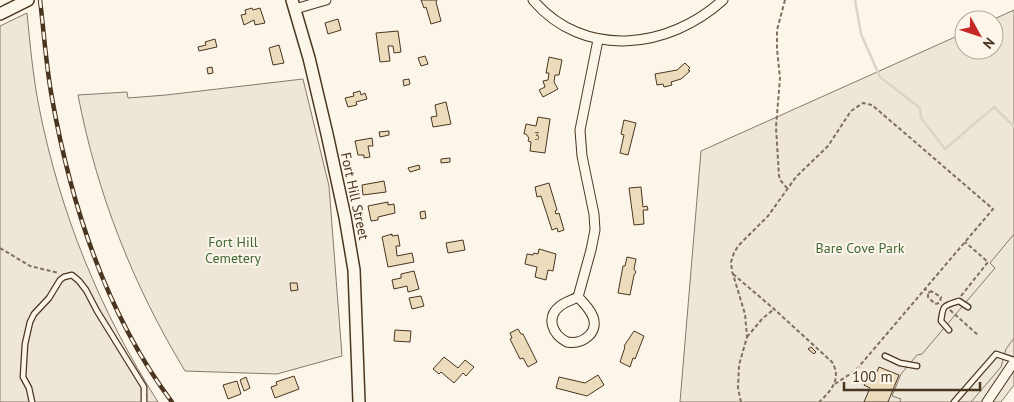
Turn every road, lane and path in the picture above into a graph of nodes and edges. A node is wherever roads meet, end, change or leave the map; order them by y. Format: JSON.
{"nodes":[{"id":1,"x":326,"y":0,"type":"edge"},
{"id":2,"x":533,"y":0,"type":"edge"},
{"id":3,"x":723,"y":0,"type":"edge"},
{"id":4,"x":785,"y":0,"type":"edge"},
{"id":5,"x":26,"y":1,"type":"edge"},
{"id":6,"x":294,"y":4,"type":"edge"},
{"id":7,"x":0,"y":14,"type":"edge"},
{"id":8,"x":598,"y":40,"type":"junction"},
{"id":9,"x":787,"y":188,"type":"junction"},
{"id":10,"x":965,"y":242,"type":"junction"},
{"id":11,"x":0,"y":248,"type":"edge"},
{"id":12,"x":732,"y":273,"type":"junction"},
{"id":13,"x":64,"y":275,"type":"dead end"},
{"id":14,"x":925,"y":289,"type":"junction"},
{"id":15,"x":930,"y":293,"type":"dead end"},
{"id":16,"x":578,"y":297,"type":"junction"},
{"id":17,"x":957,"y":302,"type":"junction"},
{"id":18,"x":968,"y":308,"type":"dead end"},
{"id":19,"x":774,"y":309,"type":"junction"},
{"id":20,"x":949,"y":330,"type":"dead end"},
{"id":21,"x":747,"y":337,"type":"junction"},
{"id":22,"x":885,"y":356,"type":"dead end"},
{"id":23,"x":1014,"y":361,"type":"edge"},
{"id":24,"x":918,"y":366,"type":"dead end"},
{"id":25,"x":835,"y":384,"type":"junction"},
{"id":26,"x":32,"y":402,"type":"edge"},
{"id":27,"x":144,"y":402,"type":"edge"},
{"id":28,"x":359,"y":402,"type":"edge"},
{"id":29,"x":741,"y":402,"type":"edge"},
{"id":30,"x":819,"y":402,"type":"edge"},
{"id":31,"x":954,"y":402,"type":"edge"},
{"id":32,"x":987,"y":402,"type":"edge"}],
"edges":[{"from":1,"to":6,"type":"street"},
{"from":2,"to":8,"type":"street"},
{"from":3,"to":8,"type":"street"},
{"from":4,"to":9,"type":"path"},
{"from":5,"to":7,"type":"main road"},
{"from":6,"to":28,"type":"main road","name":"Fort Hill Street"},
{"from":8,"to":16,"type":"street"},
{"from":9,"to":10,"type":"path"},
{"from":9,"to":12,"type":"path"},
{"from":10,"to":14,"type":"path"},
{"from":10,"to":17,"type":"path"},
{"from":11,"to":13,"type":"path"},
{"from":12,"to":19,"type":"path"},
{"from":12,"to":21,"type":"path"},
{"from":14,"to":15,"type":"path"},
{"from":14,"to":25,"type":"path"},
{"from":16,"to":16,"type":"street"},
{"from":17,"to":18,"type":"lane"},
{"from":17,"to":20,"type":"lane"},
{"from":19,"to":21,"type":"path"},
{"from":19,"to":25,"type":"path"},
{"from":21,"to":29,"type":"path"},
{"from":22,"to":24,"type":"lane"},
{"from":23,"to":31,"type":"lane"},
{"from":23,"to":32,"type":"street"},
{"from":25,"to":30,"type":"path"},
{"from":26,"to":27,"type":"lane"}]}
